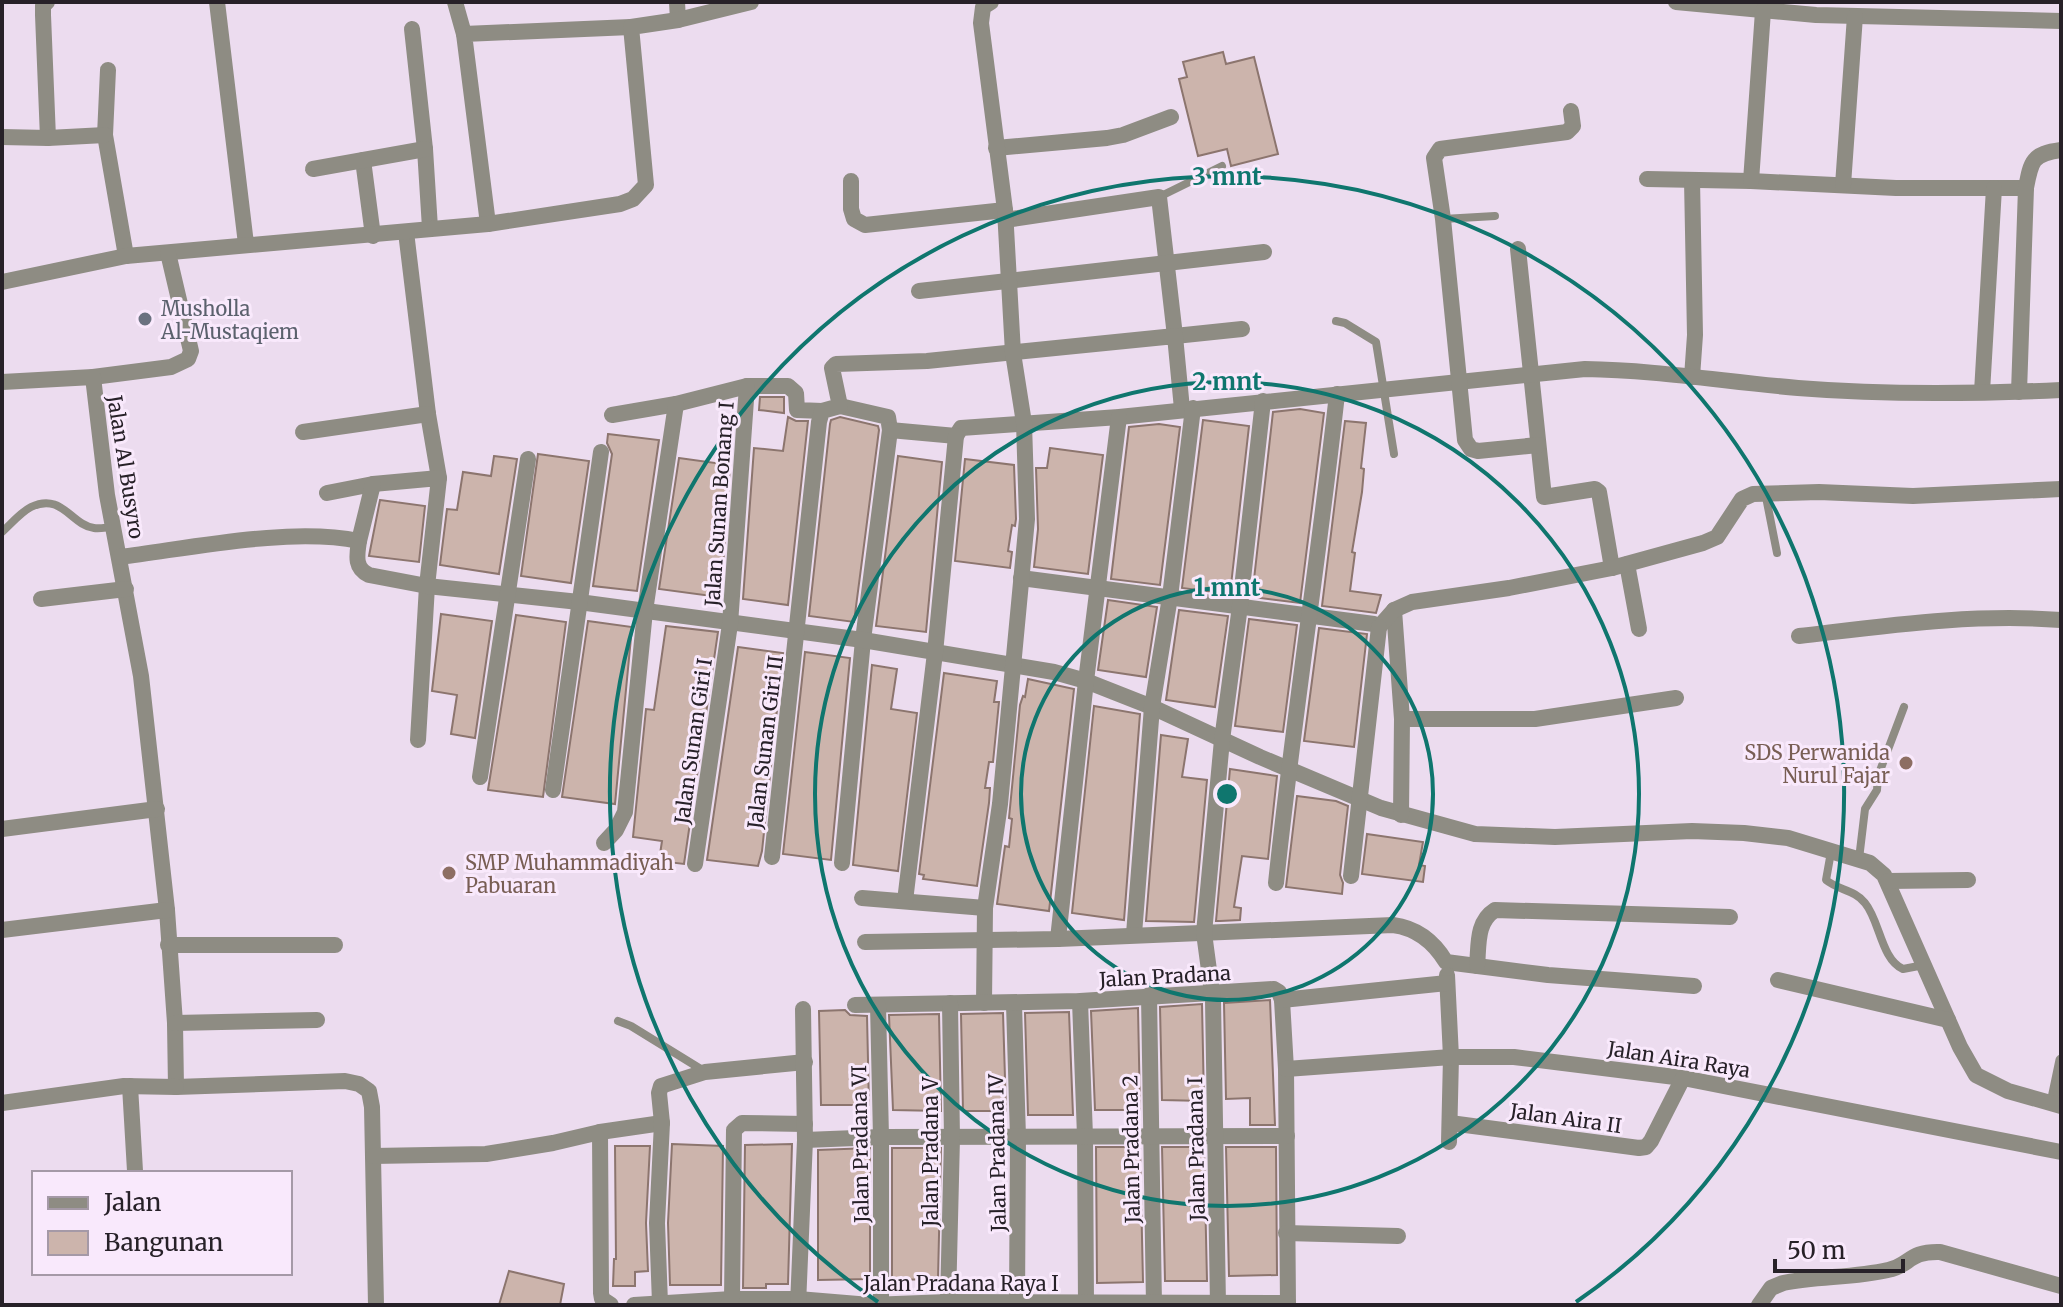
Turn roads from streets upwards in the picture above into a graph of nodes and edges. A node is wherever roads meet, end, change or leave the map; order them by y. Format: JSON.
{"nodes":[{"id":1,"x":47,"y":2,"type":"edge"},
{"id":2,"x":217,"y":2,"type":"edge"},
{"id":3,"x":455,"y":2,"type":"edge"},
{"id":4,"x":677,"y":2,"type":"edge"},
{"id":5,"x":751,"y":2,"type":"edge"},
{"id":6,"x":991,"y":2,"type":"edge"},
{"id":7,"x":1676,"y":2,"type":"edge"},
{"id":8,"x":1763,"y":11,"type":"junction"},
{"id":9,"x":1855,"y":16,"type":"junction"},
{"id":10,"x":678,"y":20,"type":"junction"},
{"id":11,"x":2061,"y":21,"type":"edge"},
{"id":12,"x":631,"y":27,"type":"junction"},
{"id":13,"x":412,"y":29,"type":"dead end"},
{"id":14,"x":464,"y":34,"type":"junction"},
{"id":15,"x":108,"y":70,"type":"dead end"},
{"id":16,"x":1571,"y":111,"type":"dead end"},
{"id":17,"x":1171,"y":117,"type":"dead end"},
{"id":18,"x":105,"y":135,"type":"junction"},
{"id":19,"x":2,"y":137,"type":"edge"},
{"id":20,"x":48,"y":138,"type":"junction"},
{"id":21,"x":996,"y":148,"type":"junction"},
{"id":22,"x":425,"y":149,"type":"junction"},
{"id":23,"x":2061,"y":150,"type":"edge"},
{"id":24,"x":363,"y":160,"type":"junction"},
{"id":25,"x":313,"y":169,"type":"dead end"},
{"id":26,"x":1647,"y":179,"type":"dead end"},
{"id":27,"x":1692,"y":180,"type":"junction"},
{"id":28,"x":851,"y":181,"type":"dead end"},
{"id":29,"x":1751,"y":181,"type":"junction"},
{"id":30,"x":1843,"y":185,"type":"junction"},
{"id":31,"x":1994,"y":188,"type":"junction"},
{"id":32,"x":2026,"y":188,"type":"junction"},
{"id":33,"x":1005,"y":215,"type":"junction"},
{"id":34,"x":488,"y":224,"type":"junction"},
{"id":35,"x":430,"y":228,"type":"junction"},
{"id":36,"x":406,"y":232,"type":"junction"},
{"id":37,"x":373,"y":236,"type":"junction"},
{"id":38,"x":246,"y":244,"type":"junction"},
{"id":39,"x":1518,"y":249,"type":"dead end"},
{"id":40,"x":1264,"y":252,"type":"dead end"},
{"id":41,"x":168,"y":253,"type":"junction"},
{"id":42,"x":126,"y":256,"type":"junction"},
{"id":43,"x":1168,"y":263,"type":"junction"},
{"id":44,"x":1009,"y":281,"type":"junction"},
{"id":45,"x":2,"y":282,"type":"edge"},
{"id":46,"x":919,"y":291,"type":"dead end"},
{"id":47,"x":1242,"y":329,"type":"dead end"},
{"id":48,"x":1175,"y":336,"type":"junction"},
{"id":49,"x":1013,"y":353,"type":"junction"},
{"id":50,"x":1529,"y":374,"type":"junction"},
{"id":51,"x":93,"y":377,"type":"junction"},
{"id":52,"x":1692,"y":377,"type":"junction"},
{"id":53,"x":1458,"y":381,"type":"junction"},
{"id":54,"x":2,"y":382,"type":"edge"},
{"id":55,"x":747,"y":386,"type":"junction"},
{"id":56,"x":2061,"y":390,"type":"edge"},
{"id":57,"x":1982,"y":392,"type":"junction"},
{"id":58,"x":2019,"y":392,"type":"junction"},
{"id":59,"x":1337,"y":394,"type":"junction"},
{"id":60,"x":1263,"y":401,"type":"junction"},
{"id":61,"x":676,"y":404,"type":"junction"},
{"id":62,"x":840,"y":406,"type":"junction"},
{"id":63,"x":1188,"y":409,"type":"junction"},
{"id":64,"x":822,"y":411,"type":"junction"},
{"id":65,"x":428,"y":414,"type":"junction"},
{"id":66,"x":612,"y":415,"type":"dead end"},
{"id":67,"x":1119,"y":417,"type":"junction"},
{"id":68,"x":1024,"y":423,"type":"junction"},
{"id":69,"x":890,"y":430,"type":"junction"},
{"id":70,"x":303,"y":432,"type":"dead end"},
{"id":71,"x":956,"y":436,"type":"junction"},
{"id":72,"x":1538,"y":445,"type":"junction"},
{"id":73,"x":601,"y":452,"type":"dead end"},
{"id":74,"x":528,"y":459,"type":"dead end"},
{"id":75,"x":439,"y":478,"type":"junction"},
{"id":76,"x":373,"y":484,"type":"junction"},
{"id":77,"x":2061,"y":489,"type":"edge"},
{"id":78,"x":327,"y":493,"type":"dead end"},
{"id":79,"x":359,"y":541,"type":"junction"},
{"id":80,"x":120,"y":557,"type":"junction"},
{"id":81,"x":1620,"y":566,"type":"junction"},
{"id":82,"x":1021,"y":578,"type":"junction"},
{"id":83,"x":427,"y":586,"type":"junction"},
{"id":84,"x":1098,"y":588,"type":"junction"},
{"id":85,"x":126,"y":589,"type":"junction"},
{"id":86,"x":508,"y":596,"type":"junction"},
{"id":87,"x":1170,"y":597,"type":"junction"},
{"id":88,"x":41,"y":599,"type":"dead end"},
{"id":89,"x":579,"y":602,"type":"junction"},
{"id":90,"x":1240,"y":606,"type":"junction"},
{"id":91,"x":1394,"y":610,"type":"junction"},
{"id":92,"x":645,"y":611,"type":"junction"},
{"id":93,"x":1310,"y":616,"type":"junction"},
{"id":94,"x":2061,"y":620,"type":"edge"},
{"id":95,"x":730,"y":624,"type":"junction"},
{"id":96,"x":1379,"y":627,"type":"junction"},
{"id":97,"x":1639,"y":629,"type":"dead end"},
{"id":98,"x":798,"y":632,"type":"junction"},
{"id":99,"x":1799,"y":636,"type":"dead end"},
{"id":100,"x":863,"y":640,"type":"junction"},
{"id":101,"x":935,"y":653,"type":"junction"},
{"id":102,"x":1012,"y":665,"type":"junction"},
{"id":103,"x":1086,"y":681,"type":"junction"},
{"id":104,"x":1676,"y":698,"type":"dead end"},
{"id":105,"x":1152,"y":707,"type":"junction"},
{"id":106,"x":1402,"y":719,"type":"junction"},
{"id":107,"x":418,"y":740,"type":"dead end"},
{"id":108,"x":1222,"y":740,"type":"junction"},
{"id":109,"x":1288,"y":768,"type":"junction"},
{"id":110,"x":480,"y":777,"type":"dead end"},
{"id":111,"x":553,"y":790,"type":"dead end"},
{"id":112,"x":1359,"y":798,"type":"junction"},
{"id":113,"x":157,"y":809,"type":"junction"},
{"id":114,"x":1401,"y":815,"type":"junction"},
{"id":115,"x":2,"y":829,"type":"edge"},
{"id":116,"x":604,"y":843,"type":"dead end"},
{"id":117,"x":772,"y":857,"type":"dead end"},
{"id":118,"x":842,"y":863,"type":"dead end"},
{"id":119,"x":695,"y":864,"type":"dead end"},
{"id":120,"x":1351,"y":876,"type":"dead end"},
{"id":121,"x":1968,"y":880,"type":"dead end"},
{"id":122,"x":1888,"y":881,"type":"junction"},
{"id":123,"x":1276,"y":883,"type":"dead end"},
{"id":124,"x":862,"y":898,"type":"dead end"},
{"id":125,"x":905,"y":901,"type":"junction"},
{"id":126,"x":985,"y":908,"type":"junction"},
{"id":127,"x":167,"y":910,"type":"junction"},
{"id":128,"x":1730,"y":917,"type":"dead end"},
{"id":129,"x":2,"y":930,"type":"edge"},
{"id":130,"x":1204,"y":933,"type":"junction"},
{"id":131,"x":1134,"y":934,"type":"junction"},
{"id":132,"x":985,"y":939,"type":"junction"},
{"id":133,"x":1058,"y":939,"type":"junction"},
{"id":134,"x":865,"y":942,"type":"dead end"},
{"id":135,"x":168,"y":945,"type":"junction"},
{"id":136,"x":335,"y":945,"type":"dead end"},
{"id":137,"x":1446,"y":962,"type":"junction"},
{"id":138,"x":1477,"y":966,"type":"junction"},
{"id":139,"x":1778,"y":980,"type":"dead end"},
{"id":140,"x":1447,"y":983,"type":"junction"},
{"id":141,"x":1694,"y":986,"type":"dead end"},
{"id":142,"x":1213,"y":993,"type":"junction"},
{"id":143,"x":1149,"y":995,"type":"junction"},
{"id":144,"x":1282,"y":1000,"type":"junction"},
{"id":145,"x":1080,"y":1001,"type":"junction"},
{"id":146,"x":950,"y":1003,"type":"junction"},
{"id":147,"x":984,"y":1003,"type":"junction"},
{"id":148,"x":1014,"y":1004,"type":"junction"},
{"id":149,"x":855,"y":1005,"type":"dead end"},
{"id":150,"x":878,"y":1005,"type":"junction"},
{"id":151,"x":803,"y":1009,"type":"dead end"},
{"id":152,"x":317,"y":1020,"type":"dead end"},
{"id":153,"x":1948,"y":1020,"type":"junction"},
{"id":154,"x":175,"y":1023,"type":"junction"},
{"id":155,"x":1451,"y":1057,"type":"junction"},
{"id":156,"x":2061,"y":1060,"type":"edge"},
{"id":157,"x":805,"y":1062,"type":"junction"},
{"id":158,"x":1286,"y":1069,"type":"junction"},
{"id":159,"x":1683,"y":1078,"type":"junction"},
{"id":160,"x":130,"y":1086,"type":"junction"},
{"id":161,"x":176,"y":1087,"type":"junction"},
{"id":162,"x":2,"y":1103,"type":"edge"},
{"id":163,"x":2056,"y":1105,"type":"edge"},
{"id":164,"x":662,"y":1123,"type":"junction"},
{"id":165,"x":1450,"y":1123,"type":"junction"},
{"id":166,"x":600,"y":1132,"type":"junction"},
{"id":167,"x":805,"y":1132,"type":"junction"},
{"id":168,"x":1085,"y":1136,"type":"junction"},
{"id":169,"x":1287,"y":1136,"type":"junction"},
{"id":170,"x":881,"y":1137,"type":"junction"},
{"id":171,"x":1018,"y":1137,"type":"junction"},
{"id":172,"x":1150,"y":1137,"type":"junction"},
{"id":173,"x":1216,"y":1137,"type":"junction"},
{"id":174,"x":952,"y":1138,"type":"junction"},
{"id":175,"x":1449,"y":1142,"type":"dead end"},
{"id":176,"x":2061,"y":1152,"type":"edge"},
{"id":177,"x":373,"y":1156,"type":"junction"},
{"id":178,"x":135,"y":1171,"type":"dead end"},
{"id":179,"x":1286,"y":1233,"type":"junction"},
{"id":180,"x":1398,"y":1236,"type":"dead end"},
{"id":181,"x":2060,"y":1281,"type":"edge"},
{"id":182,"x":730,"y":1302,"type":"edge"},
{"id":183,"x":798,"y":1302,"type":"edge"},
{"id":184,"x":948,"y":1302,"type":"junction"},
{"id":185,"x":660,"y":1303,"type":"edge"},
{"id":186,"x":1018,"y":1304,"type":"edge"},
{"id":187,"x":1086,"y":1304,"type":"edge"},
{"id":188,"x":1154,"y":1304,"type":"edge"},
{"id":189,"x":1218,"y":1304,"type":"edge"},
{"id":190,"x":1288,"y":1304,"type":"edge"},
{"id":191,"x":376,"y":1305,"type":"edge"},
{"id":192,"x":611,"y":1305,"type":"edge"},
{"id":193,"x":634,"y":1305,"type":"edge"},
{"id":194,"x":870,"y":1305,"type":"edge"},
{"id":195,"x":881,"y":1305,"type":"edge"},
{"id":196,"x":1759,"y":1305,"type":"edge"}],
"edges":[{"from":1,"to":20,"type":"street"},
{"from":2,"to":38,"type":"street"},
{"from":3,"to":14,"type":"street"},
{"from":4,"to":10,"type":"street"},
{"from":5,"to":10,"type":"street"},
{"from":6,"to":21,"type":"street"},
{"from":7,"to":8,"type":"street"},
{"from":8,"to":9,"type":"street"},
{"from":8,"to":29,"type":"street"},
{"from":9,"to":11,"type":"street"},
{"from":9,"to":30,"type":"street"},
{"from":10,"to":12,"type":"street"},
{"from":12,"to":14,"type":"street"},
{"from":12,"to":34,"type":"street"},
{"from":13,"to":22,"type":"street"},
{"from":14,"to":34,"type":"street"},
{"from":15,"to":18,"type":"street"},
{"from":16,"to":53,"type":"street"},
{"from":17,"to":21,"type":"street"},
{"from":18,"to":20,"type":"street"},
{"from":18,"to":42,"type":"street"},
{"from":19,"to":20,"type":"street"},
{"from":21,"to":33,"type":"street"},
{"from":22,"to":24,"type":"street"},
{"from":22,"to":35,"type":"street"},
{"from":23,"to":32,"type":"street"},
{"from":24,"to":25,"type":"street"},
{"from":24,"to":37,"type":"street"},
{"from":26,"to":27,"type":"street"},
{"from":27,"to":29,"type":"street"},
{"from":27,"to":52,"type":"street"},
{"from":28,"to":33,"type":"street"},
{"from":29,"to":30,"type":"street"},
{"from":30,"to":31,"type":"street"},
{"from":31,"to":32,"type":"street"},
{"from":31,"to":57,"type":"street"},
{"from":32,"to":58,"type":"street"},
{"from":33,"to":43,"type":"street"},
{"from":33,"to":44,"type":"street"},
{"from":34,"to":35,"type":"street"},
{"from":35,"to":36,"type":"street"},
{"from":36,"to":37,"type":"street"},
{"from":36,"to":65,"type":"street"},
{"from":37,"to":38,"type":"street"},
{"from":38,"to":41,"type":"street"},
{"from":39,"to":50,"type":"street"},
{"from":40,"to":43,"type":"street"},
{"from":41,"to":42,"type":"street"},
{"from":41,"to":51,"type":"street"},
{"from":42,"to":45,"type":"street"},
{"from":43,"to":44,"type":"street"},
{"from":43,"to":48,"type":"street"},
{"from":44,"to":46,"type":"street"},
{"from":44,"to":49,"type":"street"},
{"from":47,"to":48,"type":"street"},
{"from":48,"to":49,"type":"street"},
{"from":48,"to":63,"type":"street"},
{"from":49,"to":62,"type":"street"},
{"from":49,"to":68,"type":"street"},
{"from":50,"to":52,"type":"street"},
{"from":50,"to":53,"type":"street"},
{"from":50,"to":72,"type":"street"},
{"from":51,"to":54,"type":"street","name":"Jalan Al Busyro"},
{"from":51,"to":80,"type":"street","name":"Jalan Al Busyro"},
{"from":52,"to":57,"type":"street"},
{"from":53,"to":59,"type":"street"},
{"from":53,"to":72,"type":"street"},
{"from":55,"to":61,"type":"street"},
{"from":55,"to":64,"type":"street"},
{"from":55,"to":95,"type":"street","name":"Jalan Sunan Bonang I"},
{"from":56,"to":58,"type":"street"},
{"from":57,"to":58,"type":"street"},
{"from":59,"to":60,"type":"street"},
{"from":59,"to":93,"type":"street"},
{"from":60,"to":63,"type":"street"},
{"from":60,"to":90,"type":"street","name":"Jalan Pradana I"},
{"from":61,"to":66,"type":"street"},
{"from":61,"to":92,"type":"street"},
{"from":62,"to":64,"type":"street"},
{"from":62,"to":69,"type":"street"},
{"from":63,"to":67,"type":"street"},
{"from":63,"to":87,"type":"street"},
{"from":64,"to":98,"type":"street","name":"Jalan Sunan Giri II"},
{"from":65,"to":70,"type":"street"},
{"from":65,"to":75,"type":"street"},
{"from":67,"to":68,"type":"street"},
{"from":67,"to":84,"type":"street"},
{"from":68,"to":71,"type":"street"},
{"from":68,"to":82,"type":"street"},
{"from":69,"to":71,"type":"street"},
{"from":69,"to":100,"type":"street"},
{"from":71,"to":101,"type":"street"},
{"from":72,"to":81,"type":"street"},
{"from":73,"to":89,"type":"street"},
{"from":74,"to":86,"type":"street"},
{"from":75,"to":76,"type":"street"},
{"from":75,"to":83,"type":"street"},
{"from":76,"to":78,"type":"street"},
{"from":76,"to":79,"type":"street"},
{"from":77,"to":81,"type":"street"},
{"from":79,"to":80,"type":"street"},
{"from":79,"to":83,"type":"street"},
{"from":80,"to":85,"type":"street","name":"Jalan Al Busyro"},
{"from":81,"to":91,"type":"street"},
{"from":81,"to":97,"type":"street"},
{"from":82,"to":84,"type":"street"},
{"from":82,"to":102,"type":"street"},
{"from":83,"to":86,"type":"street"},
{"from":83,"to":107,"type":"street"},
{"from":84,"to":87,"type":"street"},
{"from":84,"to":103,"type":"street"},
{"from":85,"to":88,"type":"street"},
{"from":85,"to":113,"type":"street","name":"Jalan Al Busyro"},
{"from":86,"to":89,"type":"street"},
{"from":86,"to":110,"type":"street"},
{"from":87,"to":90,"type":"street"},
{"from":87,"to":105,"type":"street"},
{"from":89,"to":92,"type":"street"},
{"from":89,"to":111,"type":"street"},
{"from":90,"to":93,"type":"street"},
{"from":90,"to":108,"type":"street","name":"Jalan Pradana I"},
{"from":91,"to":96,"type":"street"},
{"from":91,"to":106,"type":"street"},
{"from":92,"to":95,"type":"street"},
{"from":92,"to":116,"type":"street"},
{"from":93,"to":96,"type":"street"},
{"from":93,"to":109,"type":"street"},
{"from":94,"to":99,"type":"street"},
{"from":95,"to":98,"type":"street"},
{"from":95,"to":119,"type":"street","name":"Jalan Sunan Giri I"},
{"from":96,"to":112,"type":"street"},
{"from":98,"to":100,"type":"street"},
{"from":98,"to":117,"type":"street","name":"Jalan Sunan Giri II"},
{"from":100,"to":101,"type":"street"},
{"from":100,"to":118,"type":"street"},
{"from":101,"to":102,"type":"street"},
{"from":101,"to":125,"type":"street"},
{"from":102,"to":103,"type":"street"},
{"from":102,"to":126,"type":"street"},
{"from":103,"to":105,"type":"street"},
{"from":103,"to":133,"type":"street"},
{"from":104,"to":106,"type":"street"},
{"from":105,"to":108,"type":"street"},
{"from":105,"to":131,"type":"street"},
{"from":106,"to":114,"type":"street"},
{"from":108,"to":109,"type":"street"},
{"from":108,"to":130,"type":"street","name":"Jalan Pradana I"},
{"from":109,"to":112,"type":"street"},
{"from":109,"to":123,"type":"street"},
{"from":112,"to":114,"type":"street"},
{"from":112,"to":120,"type":"street"},
{"from":113,"to":115,"type":"street"},
{"from":113,"to":127,"type":"street","name":"Jalan Al Busyro"},
{"from":114,"to":122,"type":"street"},
{"from":121,"to":122,"type":"street"},
{"from":122,"to":153,"type":"street"},
{"from":124,"to":125,"type":"street"},
{"from":125,"to":126,"type":"street"},
{"from":126,"to":132,"type":"street"},
{"from":127,"to":129,"type":"street"},
{"from":127,"to":135,"type":"street","name":"Jalan Al Busyro"},
{"from":128,"to":138,"type":"street"},
{"from":130,"to":131,"type":"street"},
{"from":130,"to":137,"type":"street"},
{"from":130,"to":142,"type":"street","name":"Jalan Pradana I"},
{"from":131,"to":133,"type":"street"},
{"from":132,"to":133,"type":"street"},
{"from":132,"to":134,"type":"street"},
{"from":132,"to":147,"type":"street"},
{"from":135,"to":136,"type":"street"},
{"from":135,"to":154,"type":"street","name":"Jalan Al Busyro"},
{"from":137,"to":138,"type":"street"},
{"from":137,"to":140,"type":"street"},
{"from":138,"to":141,"type":"street"},
{"from":139,"to":153,"type":"street"},
{"from":140,"to":144,"type":"street","name":"Jalan Pradana"},
{"from":140,"to":155,"type":"street"},
{"from":142,"to":143,"type":"street","name":"Jalan Pradana"},
{"from":142,"to":144,"type":"street","name":"Jalan Pradana"},
{"from":142,"to":173,"type":"street","name":"Jalan Pradana I"},
{"from":143,"to":145,"type":"street","name":"Jalan Pradana"},
{"from":143,"to":172,"type":"street","name":"Jalan Pradana 2"},
{"from":144,"to":158,"type":"street","name":"Jalan Pradana Raya I"},
{"from":145,"to":148,"type":"street","name":"Jalan Pradana"},
{"from":145,"to":168,"type":"street"},
{"from":146,"to":147,"type":"street","name":"Jalan Pradana"},
{"from":146,"to":150,"type":"street","name":"Jalan Pradana"},
{"from":146,"to":174,"type":"street","name":"Jalan Pradana V"},
{"from":147,"to":148,"type":"street","name":"Jalan Pradana"},
{"from":148,"to":171,"type":"street","name":"Jalan Pradana IV"},
{"from":149,"to":150,"type":"street"},
{"from":150,"to":170,"type":"street","name":"Jalan Pradana VI"},
{"from":151,"to":157,"type":"street"},
{"from":152,"to":154,"type":"street"},
{"from":153,"to":163,"type":"street"},
{"from":154,"to":161,"type":"street","name":"Jalan Al Busyro"},
{"from":155,"to":158,"type":"street","name":"Jalan Aira Raya"},
{"from":155,"to":159,"type":"street","name":"Jalan Aira Raya"},
{"from":155,"to":165,"type":"street"},
{"from":156,"to":163,"type":"street"},
{"from":157,"to":164,"type":"street"},
{"from":157,"to":167,"type":"street"},
{"from":158,"to":169,"type":"street","name":"Jalan Pradana Raya I"},
{"from":159,"to":165,"type":"street","name":"Jalan Aira II"},
{"from":159,"to":176,"type":"street","name":"Jalan Aira Raya"},
{"from":160,"to":161,"type":"street"},
{"from":160,"to":162,"type":"street"},
{"from":160,"to":178,"type":"street"},
{"from":161,"to":177,"type":"street"},
{"from":164,"to":166,"type":"street"},
{"from":164,"to":185,"type":"street"},
{"from":165,"to":175,"type":"street"},
{"from":166,"to":177,"type":"street"},
{"from":166,"to":192,"type":"street"},
{"from":167,"to":170,"type":"street"},
{"from":167,"to":182,"type":"street"},
{"from":167,"to":183,"type":"street"},
{"from":168,"to":171,"type":"street"},
{"from":168,"to":172,"type":"street"},
{"from":168,"to":187,"type":"street"},
{"from":169,"to":173,"type":"street"},
{"from":169,"to":179,"type":"street","name":"Jalan Pradana Raya I"},
{"from":170,"to":174,"type":"street"},
{"from":170,"to":195,"type":"street","name":"Jalan Pradana VI"},
{"from":171,"to":174,"type":"street"},
{"from":171,"to":186,"type":"street","name":"Jalan Pradana IV"},
{"from":172,"to":173,"type":"street"},
{"from":172,"to":188,"type":"street","name":"Jalan Pradana 2"},
{"from":173,"to":189,"type":"street","name":"Jalan Pradana I"},
{"from":174,"to":184,"type":"street","name":"Jalan Pradana V"},
{"from":177,"to":191,"type":"street"},
{"from":179,"to":180,"type":"street"},
{"from":179,"to":190,"type":"street","name":"Jalan Pradana Raya I"},
{"from":181,"to":196,"type":"street"},
{"from":182,"to":183,"type":"street","name":"Jalan Pradana Raya I"},
{"from":182,"to":185,"type":"street","name":"Jalan Pradana Raya I"},
{"from":183,"to":194,"type":"street","name":"Jalan Pradana Raya I"},
{"from":184,"to":186,"type":"street","name":"Jalan Pradana Raya I"},
{"from":184,"to":195,"type":"street","name":"Jalan Pradana Raya I"},
{"from":185,"to":193,"type":"street","name":"Jalan Pradana Raya I"},
{"from":186,"to":187,"type":"street","name":"Jalan Pradana Raya I"},
{"from":187,"to":188,"type":"street","name":"Jalan Pradana Raya I"},
{"from":188,"to":189,"type":"street","name":"Jalan Pradana Raya I"},
{"from":189,"to":190,"type":"street","name":"Jalan Pradana Raya I"},
{"from":194,"to":195,"type":"street","name":"Jalan Pradana Raya I"}]}
